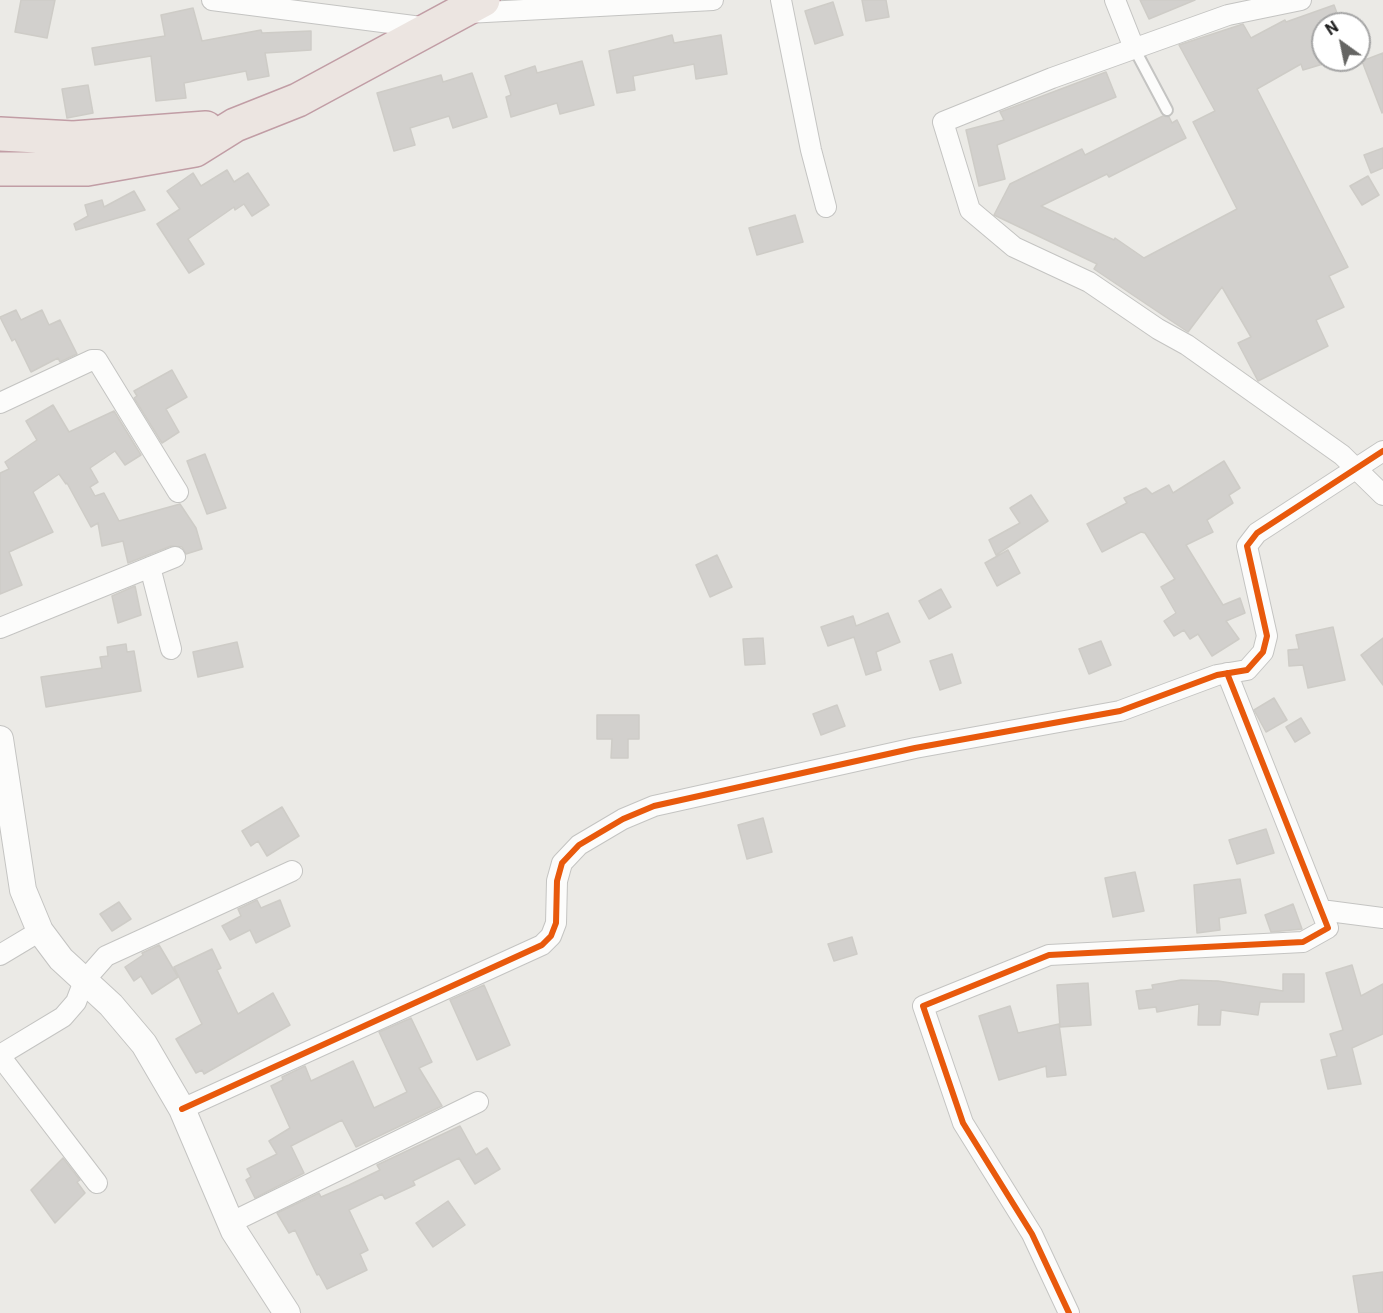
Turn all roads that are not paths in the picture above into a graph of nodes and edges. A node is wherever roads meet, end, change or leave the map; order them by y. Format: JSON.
{"nodes":[{"id":1,"x":212,"y":0,"type":"edge"},
{"id":2,"x":713,"y":0,"type":"edge"},
{"id":3,"x":782,"y":0,"type":"edge"},
{"id":4,"x":1115,"y":0,"type":"edge"},
{"id":5,"x":1301,"y":0,"type":"edge"},
{"id":6,"x":458,"y":14,"type":"edge"},
{"id":7,"x":1134,"y":48,"type":"junction"},
{"id":8,"x":1167,"y":110,"type":"dead end"},
{"id":9,"x":235,"y":125,"type":"junction"},
{"id":10,"x":0,"y":134,"type":"edge"},
{"id":11,"x":0,"y":169,"type":"edge"},
{"id":12,"x":826,"y":207,"type":"dead end"},
{"id":13,"x":0,"y":403,"type":"edge"},
{"id":14,"x":1383,"y":451,"type":"edge"},
{"id":15,"x":1350,"y":472,"type":"junction"},
{"id":16,"x":178,"y":492,"type":"dead end"},
{"id":17,"x":1383,"y":495,"type":"edge"},
{"id":18,"x":175,"y":557,"type":"dead end"},
{"id":19,"x":150,"y":567,"type":"junction"},
{"id":20,"x":0,"y":628,"type":"edge"},
{"id":21,"x":171,"y":649,"type":"dead end"},
{"id":22,"x":1227,"y":673,"type":"junction"},
{"id":23,"x":0,"y":739,"type":"edge"},
{"id":24,"x":5,"y":799,"type":"edge"},
{"id":25,"x":292,"y":871,"type":"dead end"},
{"id":26,"x":1321,"y":910,"type":"junction"},
{"id":27,"x":1383,"y":918,"type":"edge"},
{"id":28,"x":40,"y":931,"type":"junction"},
{"id":29,"x":0,"y":956,"type":"edge"},
{"id":30,"x":84,"y":981,"type":"junction"},
{"id":31,"x":0,"y":1055,"type":"edge"},
{"id":32,"x":478,"y":1102,"type":"dead end"},
{"id":33,"x":182,"y":1109,"type":"junction"},
{"id":34,"x":97,"y":1184,"type":"dead end"},
{"id":35,"x":230,"y":1223,"type":"junction"},
{"id":36,"x":286,"y":1313,"type":"edge"},
{"id":37,"x":1069,"y":1313,"type":"edge"}],
"edges":[{"from":1,"to":6,"type":"street"},
{"from":2,"to":6,"type":"street"},
{"from":3,"to":12,"type":"street"},
{"from":4,"to":7,"type":"street"},
{"from":5,"to":7,"type":"street"},
{"from":6,"to":9,"type":"highway"},
{"from":7,"to":8,"type":"lane"},
{"from":7,"to":15,"type":"street"},
{"from":9,"to":10,"type":"highway"},
{"from":9,"to":11,"type":"highway"},
{"from":13,"to":16,"type":"street"},
{"from":14,"to":15,"type":"street"},
{"from":15,"to":17,"type":"street"},
{"from":15,"to":22,"type":"street"},
{"from":18,"to":19,"type":"street"},
{"from":19,"to":20,"type":"street"},
{"from":19,"to":21,"type":"street"},
{"from":22,"to":26,"type":"street"},
{"from":22,"to":33,"type":"street"},
{"from":23,"to":24,"type":"street"},
{"from":24,"to":28,"type":"street"},
{"from":25,"to":30,"type":"street"},
{"from":26,"to":27,"type":"street"},
{"from":26,"to":37,"type":"street"},
{"from":28,"to":29,"type":"street"},
{"from":28,"to":30,"type":"street"},
{"from":30,"to":31,"type":"street"},
{"from":30,"to":33,"type":"street"},
{"from":31,"to":34,"type":"street"},
{"from":32,"to":35,"type":"street"},
{"from":33,"to":35,"type":"street"},
{"from":35,"to":36,"type":"street"}]}
